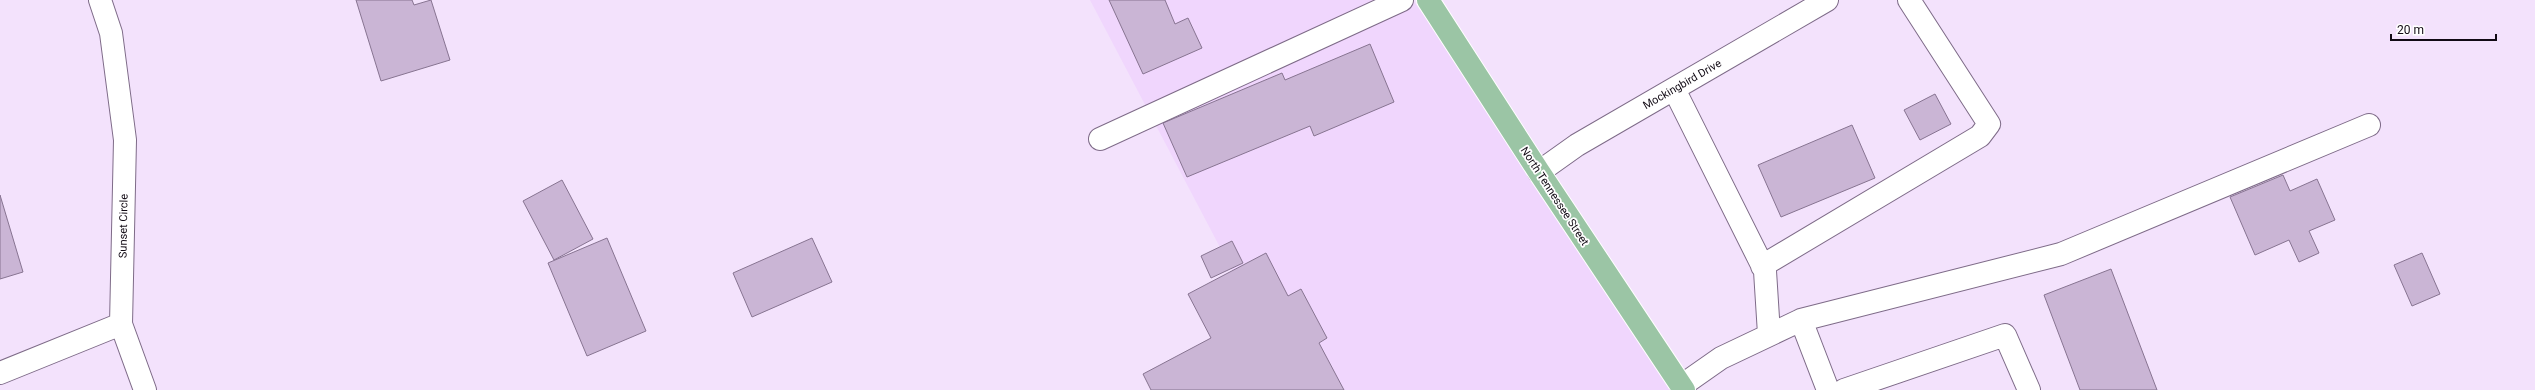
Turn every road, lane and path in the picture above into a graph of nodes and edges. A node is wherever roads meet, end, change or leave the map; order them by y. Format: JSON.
{"nodes":[{"id":1,"x":100,"y":0,"type":"edge"},
{"id":2,"x":1402,"y":0,"type":"edge"},
{"id":3,"x":1428,"y":0,"type":"edge"},
{"id":4,"x":1827,"y":0,"type":"edge"},
{"id":5,"x":1909,"y":0,"type":"edge"},
{"id":6,"x":1674,"y":89,"type":"junction"},
{"id":7,"x":2369,"y":125,"type":"dead end"},
{"id":8,"x":1100,"y":139,"type":"dead end"},
{"id":9,"x":1538,"y":172,"type":"junction"},
{"id":10,"x":1762,"y":266,"type":"junction"},
{"id":11,"x":1801,"y":320,"type":"junction"},
{"id":12,"x":121,"y":324,"type":"junction"},
{"id":13,"x":1769,"y":334,"type":"junction"},
{"id":14,"x":0,"y":373,"type":"edge"},
{"id":15,"x":1683,"y":388,"type":"edge"},
{"id":16,"x":145,"y":390,"type":"edge"},
{"id":17,"x":1828,"y":390,"type":"edge"},
{"id":18,"x":1844,"y":390,"type":"edge"},
{"id":19,"x":2029,"y":390,"type":"edge"}],
"edges":[{"from":1,"to":12,"type":"street","name":"Sunset Circle"},
{"from":2,"to":8,"type":"street"},
{"from":3,"to":9,"type":"main road","name":"North Tennessee Street"},
{"from":4,"to":6,"type":"street","name":"Mockingbird Drive"},
{"from":5,"to":10,"type":"street"},
{"from":6,"to":9,"type":"street","name":"Mockingbird Drive"},
{"from":6,"to":10,"type":"street"},
{"from":7,"to":11,"type":"street"},
{"from":9,"to":15,"type":"main road","name":"North Tennessee Street"},
{"from":10,"to":13,"type":"street"},
{"from":11,"to":13,"type":"street"},
{"from":11,"to":17,"type":"street"},
{"from":12,"to":14,"type":"street"},
{"from":12,"to":16,"type":"street"},
{"from":13,"to":15,"type":"street"},
{"from":18,"to":19,"type":"street"}]}
